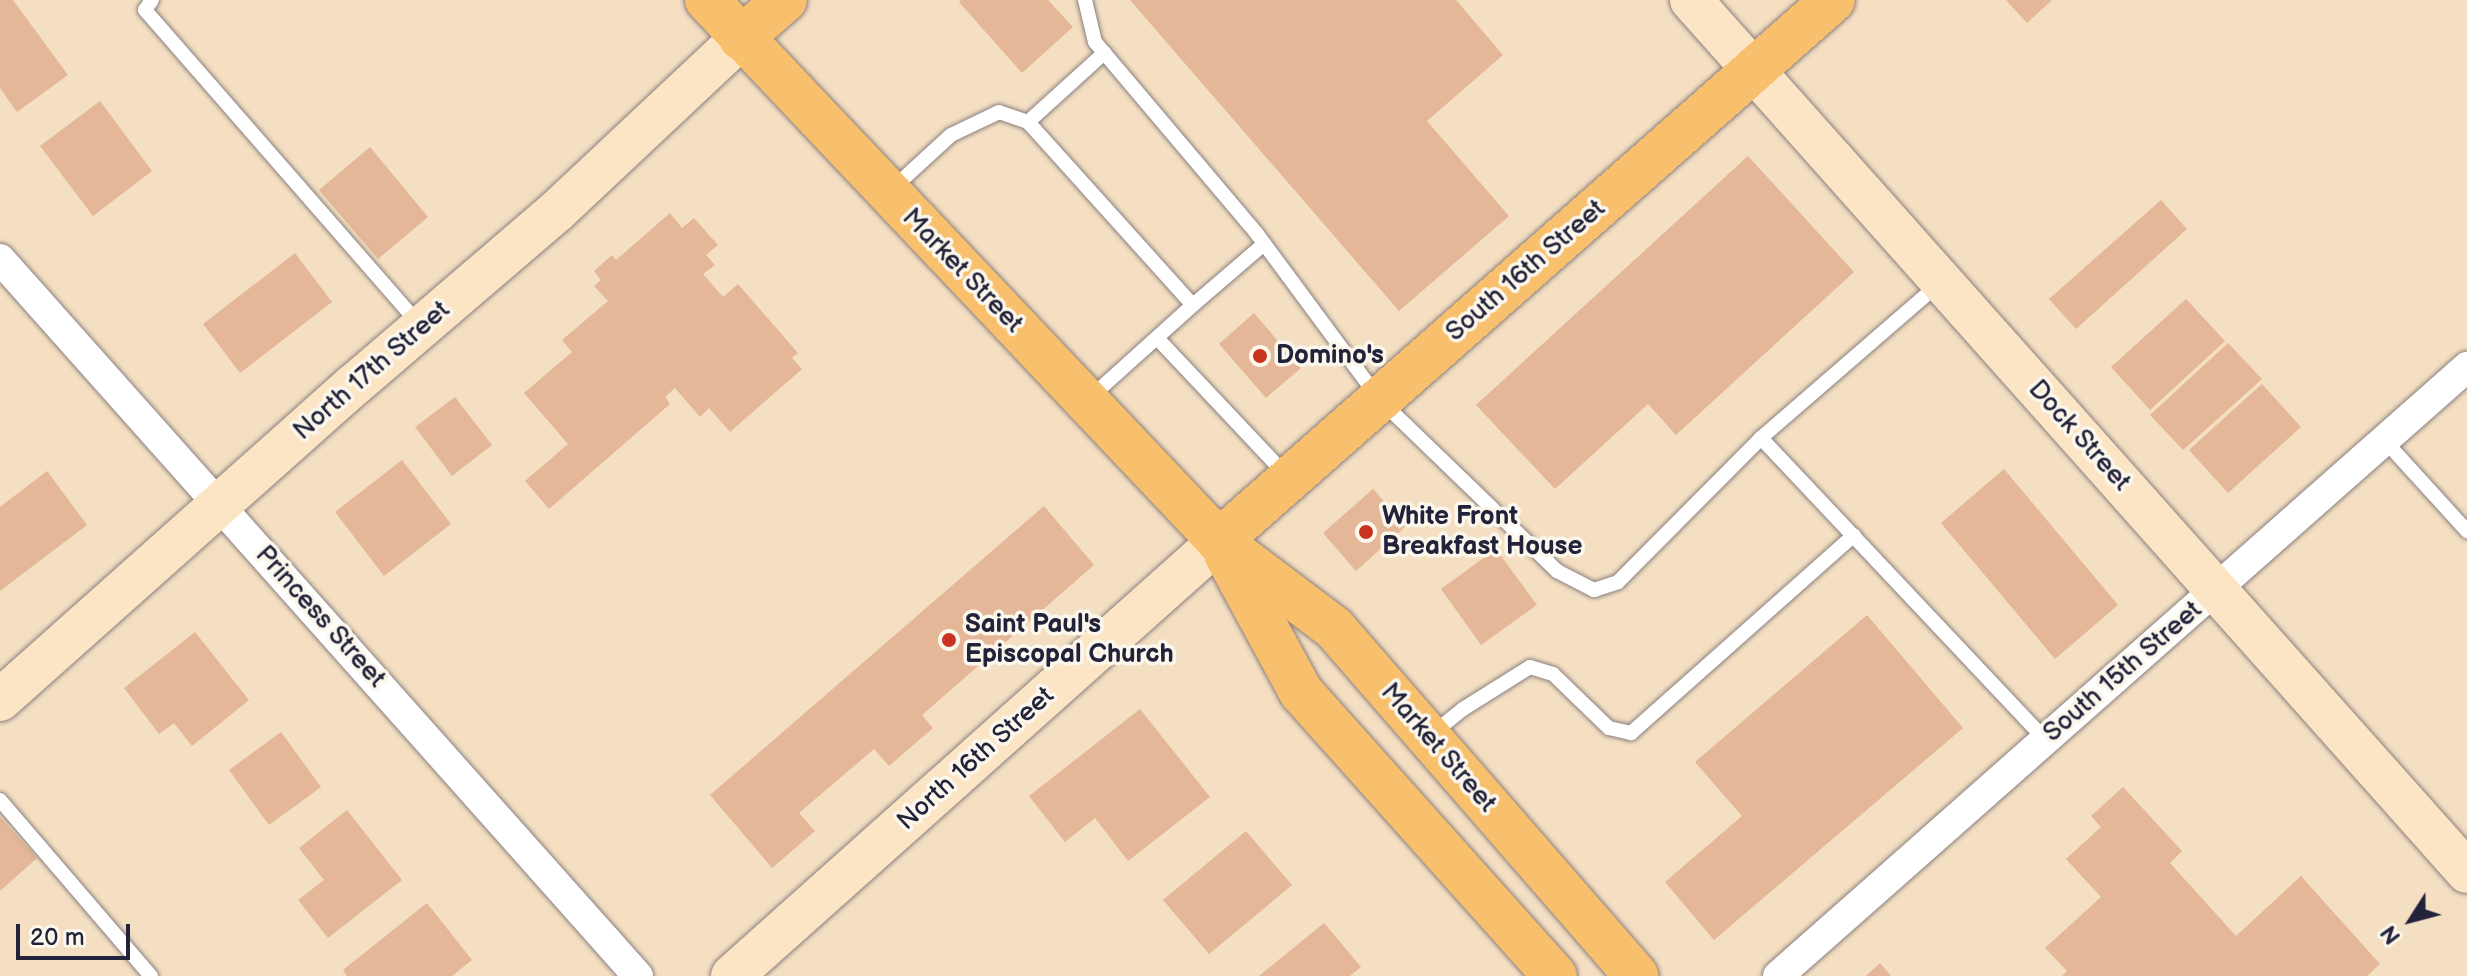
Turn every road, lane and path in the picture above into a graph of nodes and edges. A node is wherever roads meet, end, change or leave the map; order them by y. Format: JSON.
{"nodes":[{"id":1,"x":152,"y":0,"type":"edge"},
{"id":2,"x":707,"y":0,"type":"edge"},
{"id":3,"x":785,"y":0,"type":"edge"},
{"id":4,"x":1085,"y":0,"type":"edge"},
{"id":5,"x":1691,"y":0,"type":"edge"},
{"id":6,"x":1833,"y":0,"type":"edge"},
{"id":7,"x":741,"y":38,"type":"junction"},
{"id":8,"x":1104,"y":53,"type":"junction"},
{"id":9,"x":1754,"y":70,"type":"junction"},
{"id":10,"x":1028,"y":122,"type":"junction"},
{"id":11,"x":888,"y":193,"type":"junction"},
{"id":12,"x":1264,"y":244,"type":"junction"},
{"id":13,"x":0,"y":259,"type":"edge"},
{"id":14,"x":1942,"y":282,"type":"junction"},
{"id":15,"x":1193,"y":305,"type":"junction"},
{"id":16,"x":422,"y":327,"type":"junction"},
{"id":17,"x":1157,"y":338,"type":"junction"},
{"id":18,"x":2467,"y":367,"type":"edge"},
{"id":19,"x":1380,"y":400,"type":"junction"},
{"id":20,"x":1086,"y":401,"type":"junction"},
{"id":21,"x":1761,"y":438,"type":"junction"},
{"id":22,"x":2385,"y":441,"type":"junction"},
{"id":23,"x":1289,"y":479,"type":"junction"},
{"id":24,"x":221,"y":506,"type":"junction"},
{"id":25,"x":2467,"y":531,"type":"edge"},
{"id":26,"x":1854,"y":535,"type":"junction"},
{"id":27,"x":1219,"y":541,"type":"junction"},
{"id":28,"x":2216,"y":590,"type":"junction"},
{"id":29,"x":0,"y":700,"type":"edge"},
{"id":30,"x":1428,"y":736,"type":"junction"},
{"id":31,"x":2046,"y":740,"type":"junction"},
{"id":32,"x":0,"y":800,"type":"edge"},
{"id":33,"x":2467,"y":872,"type":"edge"},
{"id":34,"x":151,"y":976,"type":"edge"},
{"id":35,"x":638,"y":976,"type":"edge"},
{"id":36,"x":732,"y":976,"type":"edge"},
{"id":37,"x":1555,"y":976,"type":"edge"},
{"id":38,"x":1637,"y":976,"type":"edge"},
{"id":39,"x":1778,"y":976,"type":"edge"}],
"edges":[{"from":1,"to":16,"type":"lane"},
{"from":2,"to":7,"type":"main road","name":"Market Street"},
{"from":3,"to":7,"type":"main road"},
{"from":4,"to":8,"type":"lane"},
{"from":5,"to":9,"type":"street","name":"Dock Street"},
{"from":6,"to":9,"type":"main road","name":"South 16th Street"},
{"from":7,"to":11,"type":"main road","name":"Market Street"},
{"from":7,"to":16,"type":"street","name":"North 17th Street"},
{"from":8,"to":10,"type":"lane"},
{"from":8,"to":12,"type":"lane"},
{"from":9,"to":14,"type":"street","name":"Dock Street"},
{"from":9,"to":19,"type":"main road","name":"South 16th Street"},
{"from":10,"to":11,"type":"lane"},
{"from":10,"to":15,"type":"lane"},
{"from":11,"to":20,"type":"main road","name":"Market Street"},
{"from":12,"to":15,"type":"lane"},
{"from":12,"to":19,"type":"lane"},
{"from":13,"to":24,"type":"street","name":"Princess Street"},
{"from":14,"to":21,"type":"lane"},
{"from":14,"to":28,"type":"street","name":"Dock Street"},
{"from":15,"to":17,"type":"lane"},
{"from":16,"to":24,"type":"street","name":"North 17th Street"},
{"from":17,"to":20,"type":"lane"},
{"from":17,"to":23,"type":"lane"},
{"from":18,"to":22,"type":"street","name":"South 15th Street"},
{"from":19,"to":21,"type":"lane"},
{"from":19,"to":23,"type":"main road","name":"South 16th Street"},
{"from":20,"to":27,"type":"main road","name":"Market Street"},
{"from":21,"to":26,"type":"lane"},
{"from":22,"to":25,"type":"lane"},
{"from":22,"to":28,"type":"street","name":"South 15th Street"},
{"from":23,"to":27,"type":"main road","name":"South 16th Street"},
{"from":24,"to":29,"type":"street","name":"North 17th Street"},
{"from":24,"to":35,"type":"street","name":"Princess Street"},
{"from":26,"to":30,"type":"lane"},
{"from":26,"to":31,"type":"lane"},
{"from":27,"to":30,"type":"main road","name":"Market Street"},
{"from":27,"to":36,"type":"street","name":"North 16th Street"},
{"from":27,"to":37,"type":"main road","name":"Market Street"},
{"from":28,"to":31,"type":"street","name":"South 15th Street"},
{"from":28,"to":33,"type":"street","name":"Dock Street"},
{"from":30,"to":38,"type":"main road","name":"Market Street"},
{"from":31,"to":39,"type":"street","name":"South 15th Street"},
{"from":32,"to":34,"type":"lane"}]}
